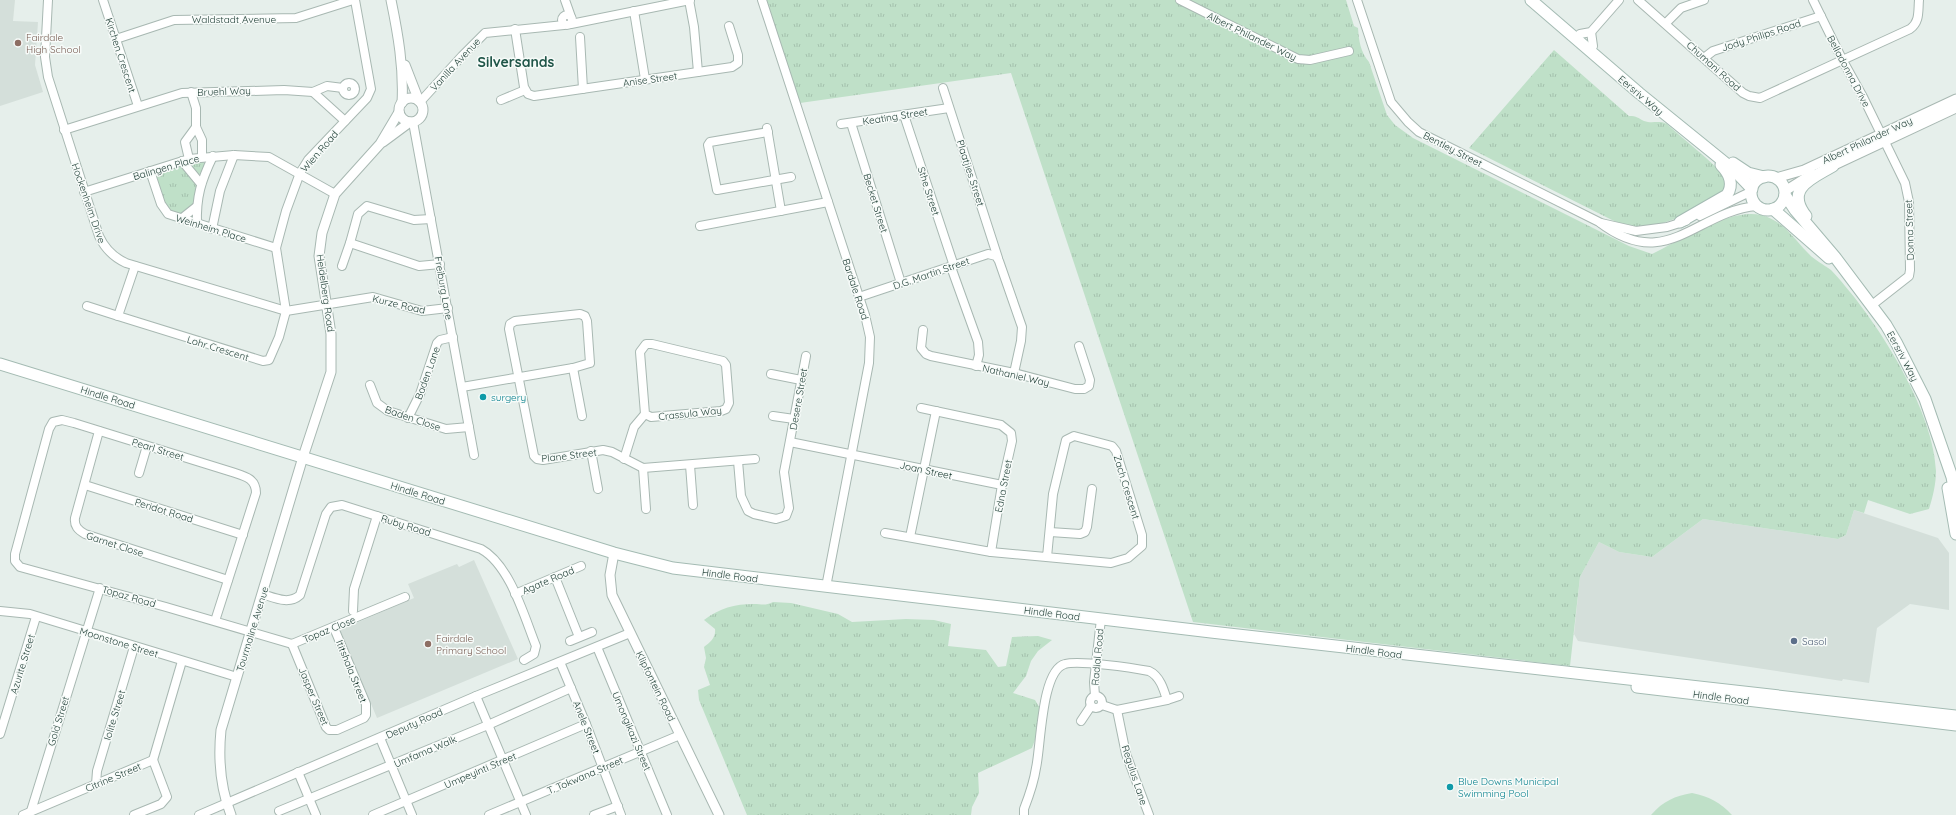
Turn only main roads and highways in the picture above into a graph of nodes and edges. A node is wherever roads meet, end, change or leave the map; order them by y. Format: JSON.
{"nodes":[{"id":1,"x":1531,"y":0,"type":"edge"},
{"id":2,"x":1540,"y":0,"type":"edge"},
{"id":3,"x":1702,"y":144,"type":"junction"},
{"id":4,"x":1833,"y":166,"type":"road end"},
{"id":5,"x":1764,"y":176,"type":"junction"},
{"id":6,"x":1752,"y":190,"type":"junction"},
{"id":7,"x":1785,"y":193,"type":"junction"},
{"id":8,"x":1773,"y":209,"type":"junction"},
{"id":9,"x":1680,"y":222,"type":"road end"},
{"id":10,"x":1835,"y":257,"type":"junction"},
{"id":11,"x":1843,"y":269,"type":"junction"},
{"id":12,"x":0,"y":364,"type":"edge"},
{"id":13,"x":1943,"y":454,"type":"junction"},
{"id":14,"x":1956,"y":498,"type":"edge"},
{"id":15,"x":1956,"y":534,"type":"edge"},
{"id":16,"x":1487,"y":664,"type":"junction"},
{"id":17,"x":1956,"y":716,"type":"edge"},
{"id":18,"x":1956,"y":726,"type":"edge"}],
"edges":[{"from":1,"to":3,"type":"main road","name":"Eersriv Way"},
{"from":2,"to":5,"type":"main road","name":"Eersriv Way"},
{"from":3,"to":6,"type":"main road","name":"Eersriv Way"},
{"from":3,"to":9,"type":"main road"},
{"from":4,"to":10,"type":"main road"},
{"from":5,"to":6,"type":"main road"},
{"from":5,"to":7,"type":"main road"},
{"from":6,"to":8,"type":"main road"},
{"from":7,"to":8,"type":"main road"},
{"from":7,"to":10,"type":"main road","name":"Eersriv Way"},
{"from":8,"to":11,"type":"main road","name":"Eersriv Way"},
{"from":10,"to":11,"type":"main road","name":"Eersriv Way"},
{"from":11,"to":13,"type":"main road","name":"Eersriv Way"},
{"from":12,"to":16,"type":"main road","name":"Hindle Road"},
{"from":13,"to":14,"type":"main road","name":"Eersriv Way"},
{"from":13,"to":15,"type":"main road","name":"Eersriv Way"},
{"from":16,"to":17,"type":"main road","name":"Hindle Road"},
{"from":16,"to":18,"type":"main road","name":"Hindle Road"}]}
